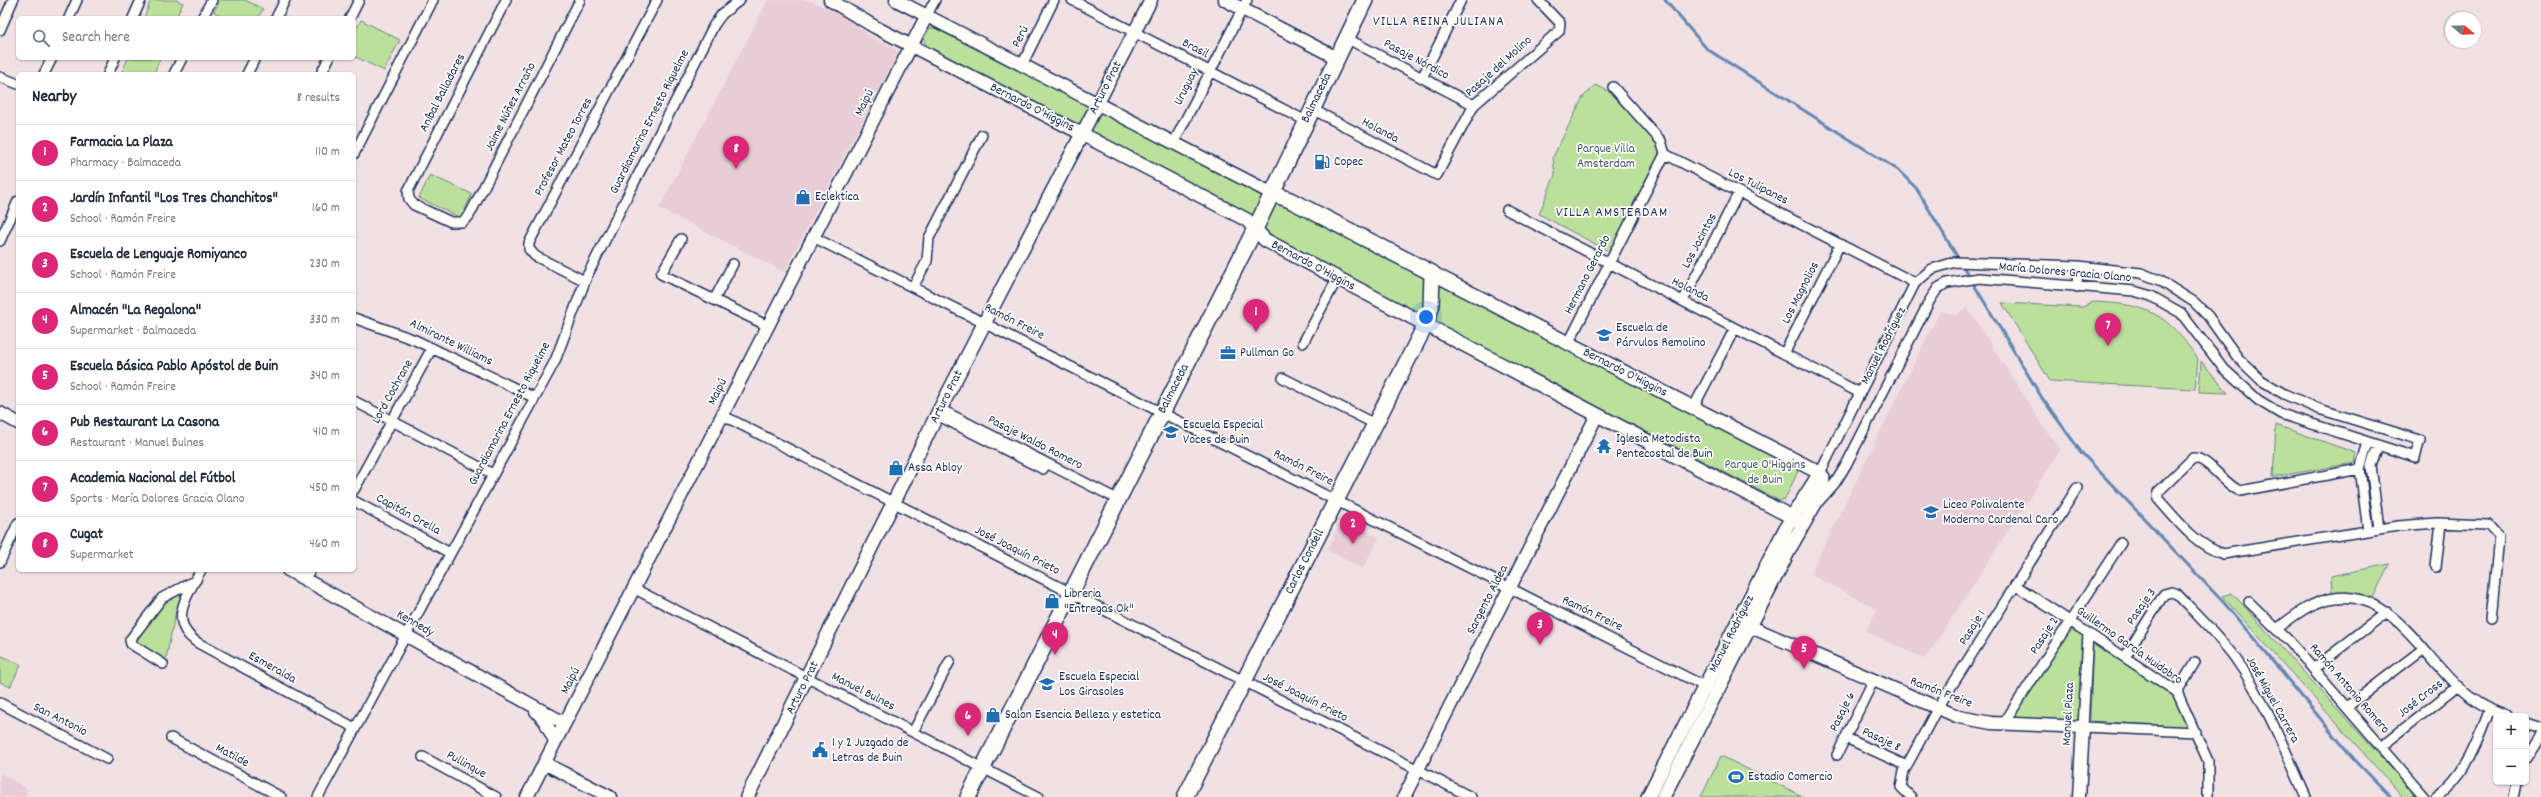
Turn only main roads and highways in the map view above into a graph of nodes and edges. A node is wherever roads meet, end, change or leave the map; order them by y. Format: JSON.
{"nodes":[{"id":1,"x":1365,"y":0,"type":"edge"},
{"id":2,"x":1082,"y":134,"type":"joint"},
{"id":3,"x":1271,"y":193,"type":"junction"},
{"id":4,"x":1255,"y":229,"type":"junction"},
{"id":5,"x":1432,"y":273,"type":"junction"},
{"id":6,"x":1425,"y":326,"type":"junction"},
{"id":7,"x":1820,"y":473,"type":"junction"},
{"id":8,"x":1798,"y":520,"type":"junction"},
{"id":9,"x":1711,"y":689,"type":"junction"},
{"id":10,"x":747,"y":797,"type":"edge"},
{"id":11,"x":968,"y":797,"type":"edge"},
{"id":12,"x":1185,"y":797,"type":"edge"},
{"id":13,"x":1648,"y":797,"type":"edge"},
{"id":14,"x":1663,"y":797,"type":"edge"}],
"edges":[{"from":1,"to":3,"type":"main road","name":"Balmaceda"},
{"from":2,"to":4,"type":"main road","name":"Bernardo O'Higgins"},
{"from":2,"to":10,"type":"main road","name":"Arturo Prat"},
{"from":3,"to":4,"type":"main road","name":"Balmaceda"},
{"from":3,"to":5,"type":"main road","name":"Bernardo O'Higgins"},
{"from":4,"to":6,"type":"main road","name":"Bernardo O'Higgins"},
{"from":4,"to":11,"type":"main road","name":"Balmaceda"},
{"from":5,"to":6,"type":"main road","name":"Carlos Condell"},
{"from":5,"to":7,"type":"main road","name":"Bernardo O'Higgins"},
{"from":6,"to":8,"type":"main road","name":"Bernardo O'Higgins"},
{"from":6,"to":12,"type":"main road","name":"Carlos Condell"},
{"from":7,"to":8,"type":"main road","name":"Manuel Rodríguez"},
{"from":7,"to":8,"type":"main road","name":"Manuel Rodríguez"},
{"from":8,"to":9,"type":"main road","name":"Manuel Rodríguez"},
{"from":9,"to":13,"type":"main road","name":"Manuel Rodríguez"},
{"from":9,"to":14,"type":"main road","name":"Manuel Rodríguez"}]}
